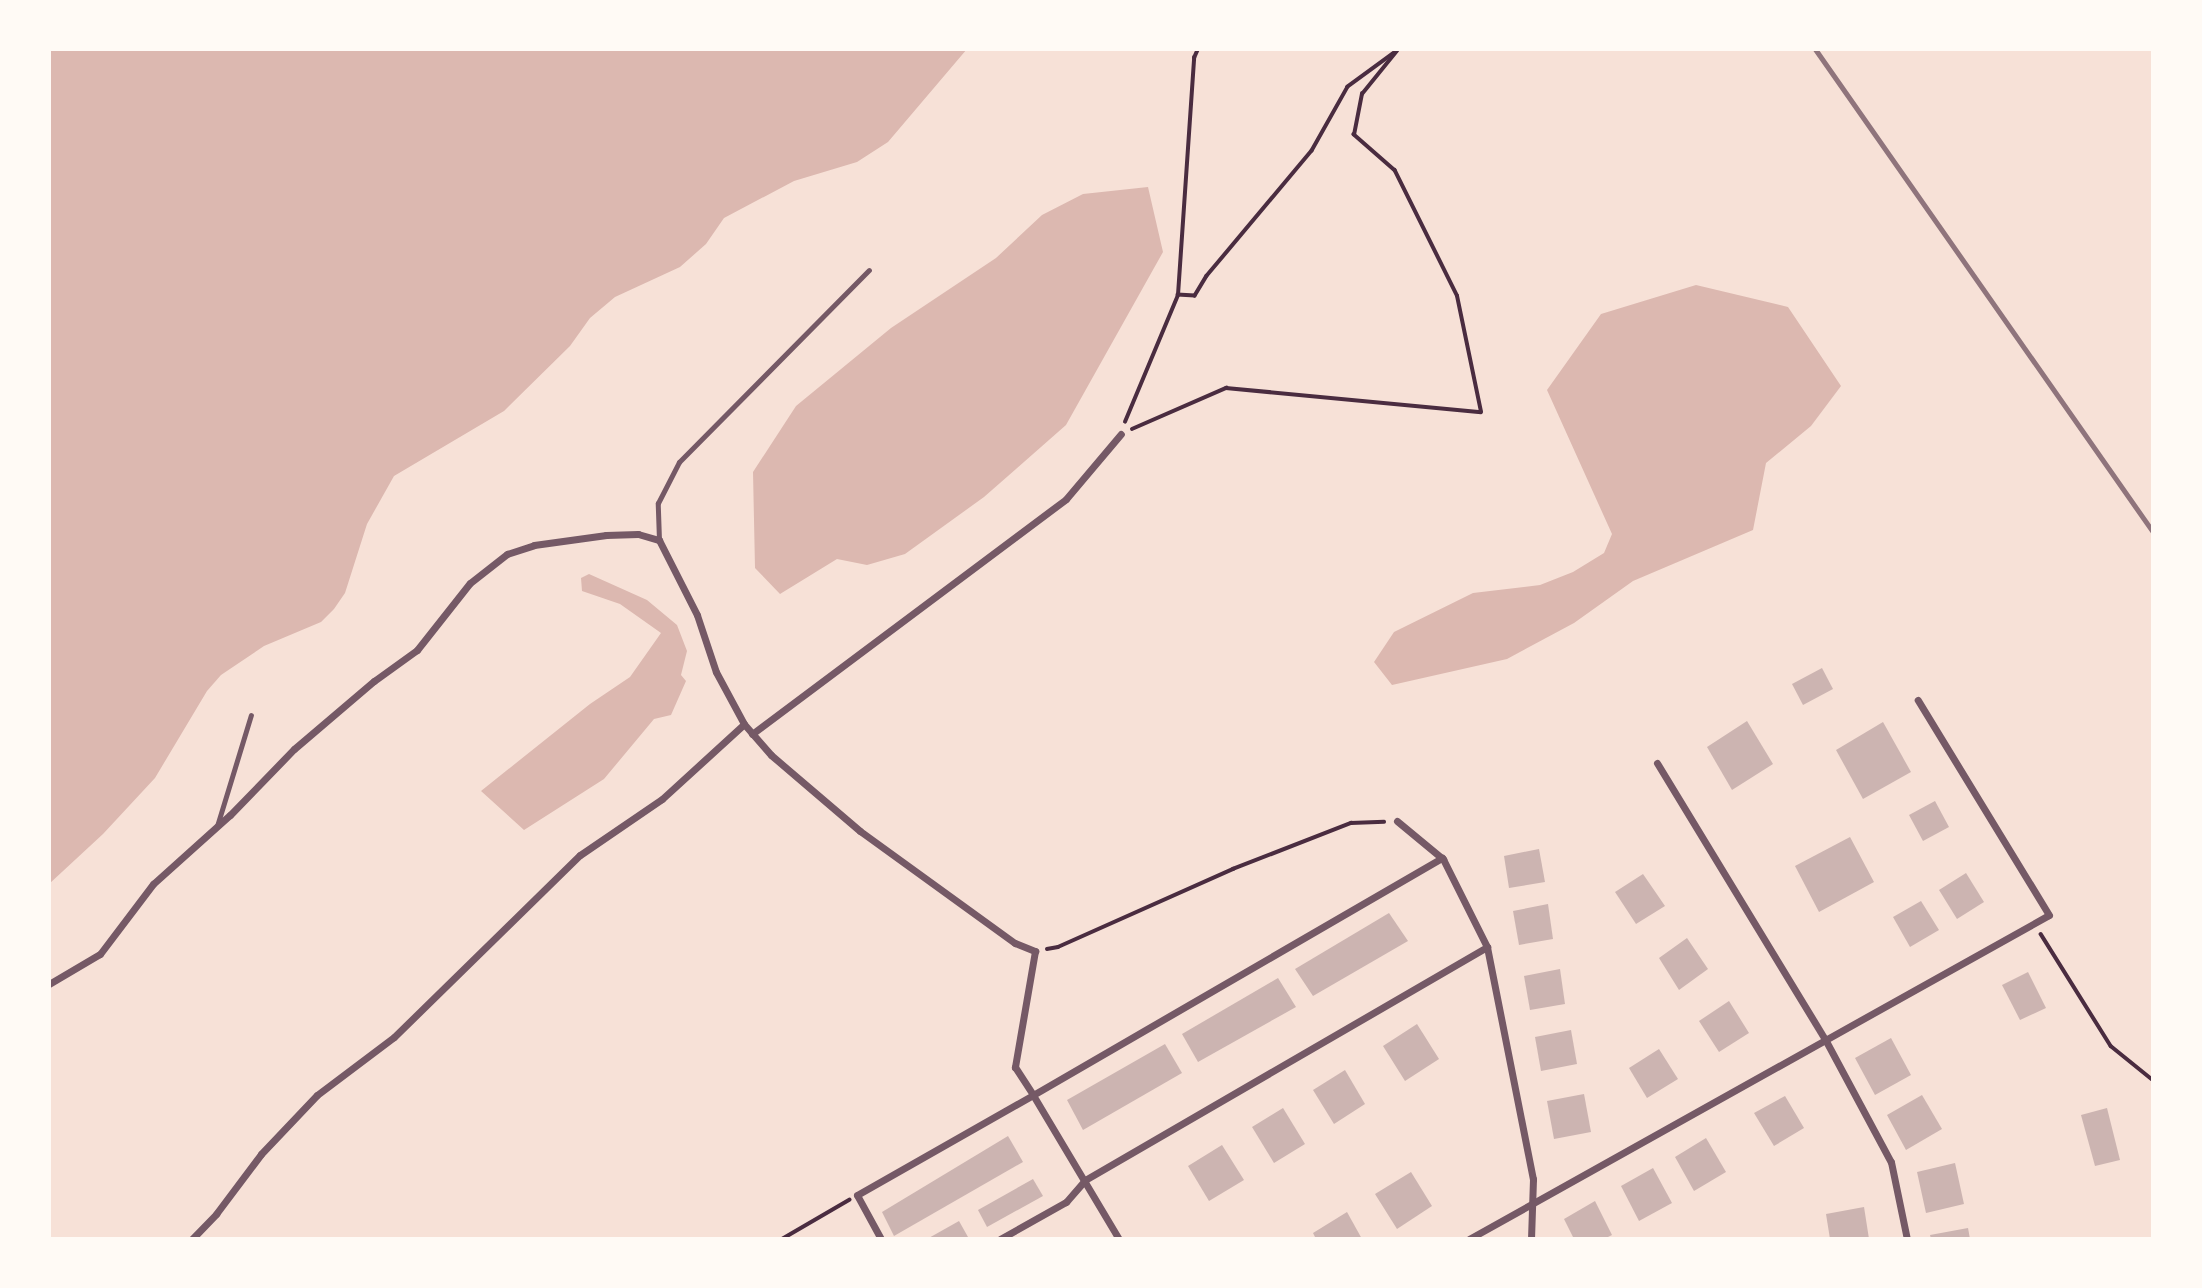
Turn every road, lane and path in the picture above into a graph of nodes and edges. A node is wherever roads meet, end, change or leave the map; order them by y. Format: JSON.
{"nodes":[{"id":1,"x":1198,"y":49,"type":"edge"},
{"id":2,"x":869,"y":270,"type":"dead end"},
{"id":3,"x":1178,"y":295,"type":"junction"},
{"id":4,"x":1121,"y":434,"type":"junction"},
{"id":5,"x":659,"y":540,"type":"junction"},
{"id":6,"x":1918,"y":700,"type":"dead end"},
{"id":7,"x":251,"y":715,"type":"dead end"},
{"id":8,"x":744,"y":724,"type":"junction"},
{"id":9,"x":752,"y":734,"type":"junction"},
{"id":10,"x":1657,"y":763,"type":"dead end"},
{"id":11,"x":1397,"y":821,"type":"joint"},
{"id":12,"x":216,"y":829,"type":"junction"},
{"id":13,"x":1442,"y":858,"type":"junction"},
{"id":14,"x":2035,"y":923,"type":"junction"},
{"id":15,"x":1487,"y":947,"type":"junction"},
{"id":16,"x":1035,"y":951,"type":"junction"},
{"id":17,"x":49,"y":984,"type":"edge"},
{"id":18,"x":1826,"y":1041,"type":"junction"},
{"id":19,"x":2153,"y":1080,"type":"edge"},
{"id":20,"x":1033,"y":1095,"type":"junction"},
{"id":21,"x":1085,"y":1180,"type":"junction"},
{"id":22,"x":857,"y":1195,"type":"junction"},
{"id":23,"x":1532,"y":1204,"type":"junction"},
{"id":24,"x":192,"y":1239,"type":"edge"},
{"id":25,"x":782,"y":1239,"type":"edge"},
{"id":26,"x":881,"y":1239,"type":"edge"},
{"id":27,"x":1000,"y":1239,"type":"edge"},
{"id":28,"x":1119,"y":1239,"type":"edge"},
{"id":29,"x":1469,"y":1239,"type":"edge"},
{"id":30,"x":1531,"y":1239,"type":"edge"},
{"id":31,"x":1907,"y":1239,"type":"edge"}],
"edges":[{"from":1,"to":3,"type":"path"},
{"from":2,"to":5,"type":"lane"},
{"from":3,"to":4,"type":"path"},
{"from":3,"to":4,"type":"path"},
{"from":4,"to":9,"type":"street"},
{"from":5,"to":8,"type":"street"},
{"from":5,"to":12,"type":"street"},
{"from":6,"to":14,"type":"street"},
{"from":7,"to":12,"type":"lane"},
{"from":8,"to":9,"type":"street"},
{"from":8,"to":24,"type":"street"},
{"from":9,"to":16,"type":"street"},
{"from":10,"to":18,"type":"street"},
{"from":11,"to":13,"type":"street"},
{"from":11,"to":16,"type":"path"},
{"from":12,"to":17,"type":"street"},
{"from":13,"to":15,"type":"street"},
{"from":13,"to":20,"type":"street"},
{"from":14,"to":18,"type":"street"},
{"from":14,"to":19,"type":"path"},
{"from":15,"to":21,"type":"street"},
{"from":15,"to":23,"type":"street"},
{"from":16,"to":20,"type":"street"},
{"from":18,"to":23,"type":"street"},
{"from":18,"to":31,"type":"street"},
{"from":20,"to":21,"type":"street"},
{"from":20,"to":22,"type":"street"},
{"from":21,"to":27,"type":"street"},
{"from":21,"to":28,"type":"street"},
{"from":22,"to":25,"type":"path"},
{"from":22,"to":26,"type":"street"},
{"from":23,"to":29,"type":"street"},
{"from":23,"to":30,"type":"street"}]}
